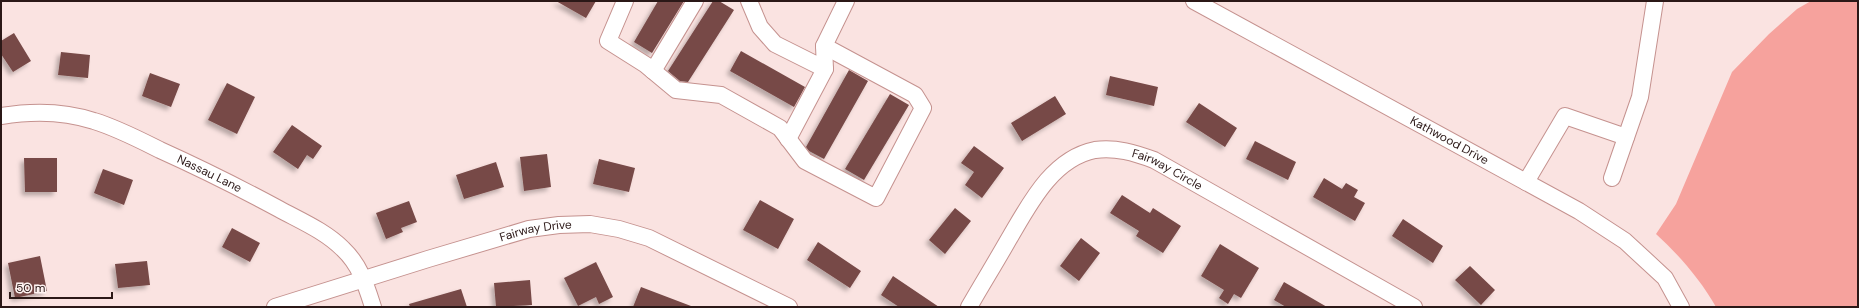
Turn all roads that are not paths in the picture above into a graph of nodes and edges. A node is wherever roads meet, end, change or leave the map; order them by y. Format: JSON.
{"nodes":[{"id":1,"x":625,"y":1,"type":"edge"},
{"id":2,"x":695,"y":1,"type":"edge"},
{"id":3,"x":749,"y":1,"type":"edge"},
{"id":4,"x":846,"y":1,"type":"edge"},
{"id":5,"x":1194,"y":1,"type":"edge"},
{"id":6,"x":1655,"y":1,"type":"edge"},
{"id":7,"x":824,"y":46,"type":"junction"},
{"id":8,"x":825,"y":69,"type":"junction"},
{"id":9,"x":653,"y":71,"type":"junction"},
{"id":10,"x":1,"y":116,"type":"edge"},
{"id":11,"x":1626,"y":137,"type":"junction"},
{"id":12,"x":788,"y":139,"type":"junction"},
{"id":13,"x":1612,"y":178,"type":"dead end"},
{"id":14,"x":1526,"y":182,"type":"junction"},
{"id":15,"x":364,"y":280,"type":"junction"},
{"id":16,"x":275,"y":307,"type":"edge"},
{"id":17,"x":373,"y":307,"type":"edge"},
{"id":18,"x":789,"y":307,"type":"edge"},
{"id":19,"x":969,"y":307,"type":"edge"},
{"id":20,"x":1414,"y":307,"type":"edge"},
{"id":21,"x":1681,"y":307,"type":"edge"}],
"edges":[{"from":1,"to":9,"type":"street"},
{"from":2,"to":9,"type":"street"},
{"from":3,"to":8,"type":"street"},
{"from":4,"to":7,"type":"street"},
{"from":5,"to":14,"type":"street","name":"Kathwood Drive"},
{"from":6,"to":11,"type":"street"},
{"from":7,"to":8,"type":"street"},
{"from":7,"to":12,"type":"street"},
{"from":8,"to":12,"type":"street"},
{"from":9,"to":12,"type":"street"},
{"from":10,"to":15,"type":"street","name":"Nassau Lane"},
{"from":11,"to":13,"type":"street"},
{"from":11,"to":14,"type":"street"},
{"from":14,"to":21,"type":"street","name":"Kathwood Drive"},
{"from":15,"to":16,"type":"street","name":"Fairway Drive"},
{"from":15,"to":17,"type":"street","name":"Nassau Lane"},
{"from":15,"to":18,"type":"street","name":"Fairway Drive"},
{"from":19,"to":20,"type":"street","name":"Fairway Circle"}]}
